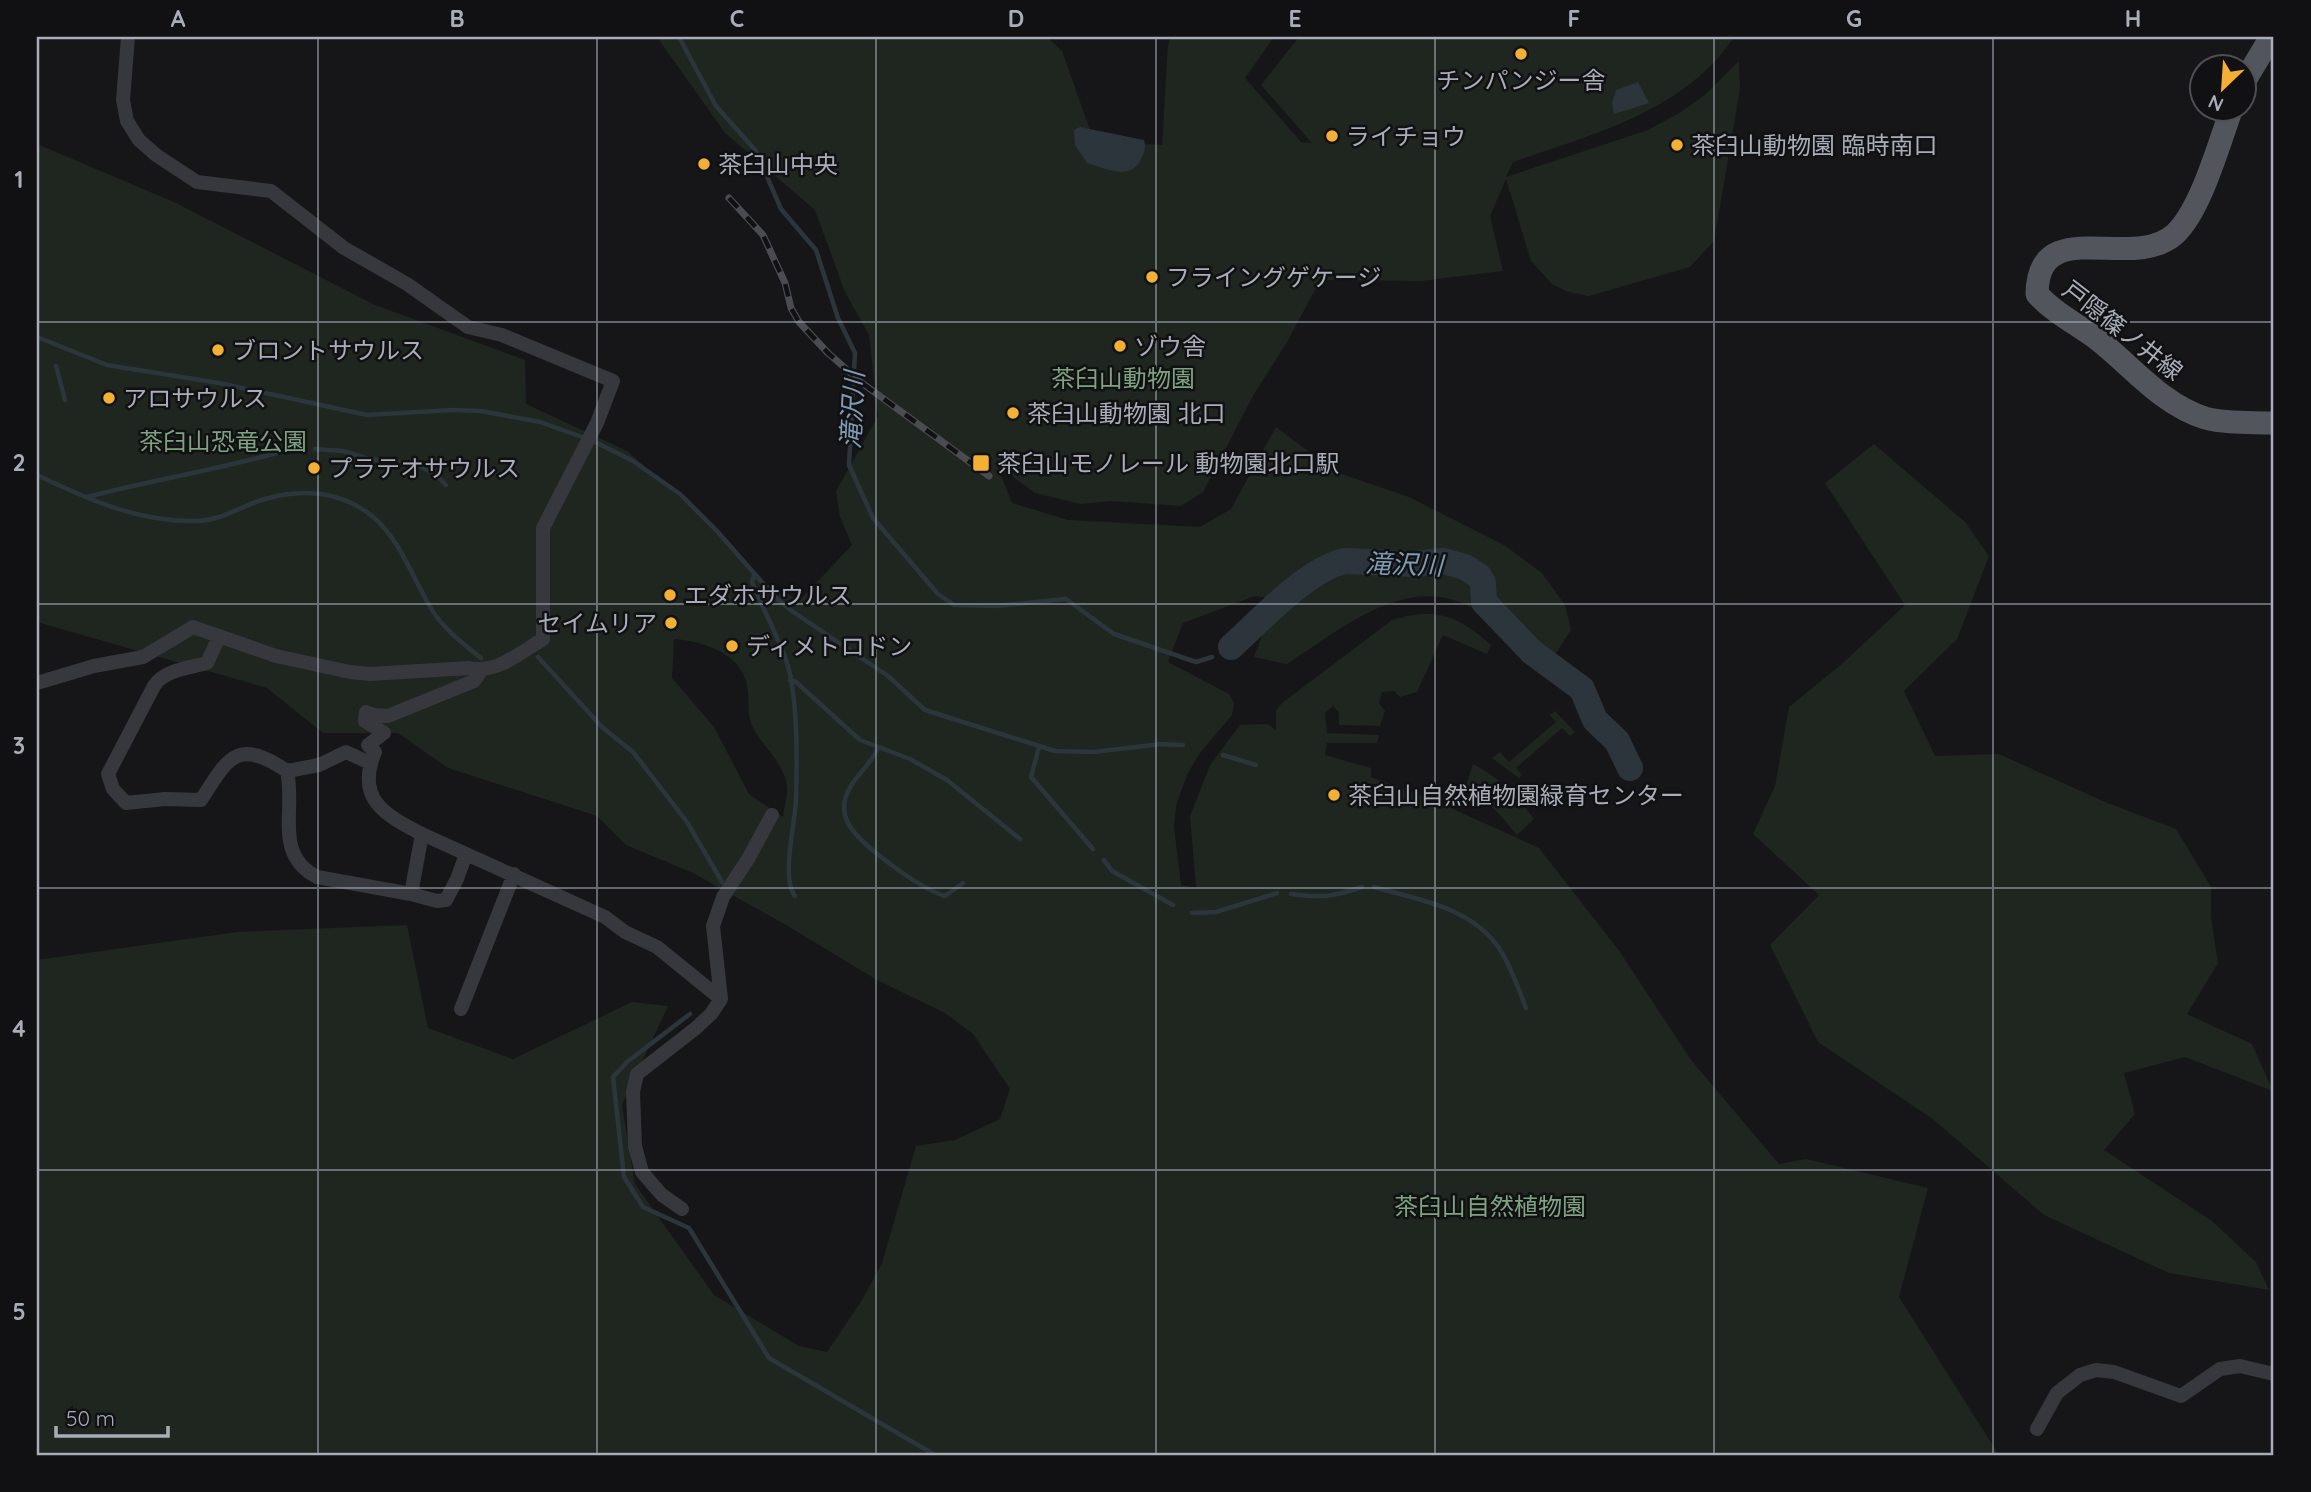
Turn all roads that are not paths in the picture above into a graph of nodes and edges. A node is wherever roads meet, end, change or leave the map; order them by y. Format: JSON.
{"nodes":[{"id":1,"x":128,"y":37,"type":"edge"},
{"id":2,"x":2271,"y":37,"type":"edge"},
{"id":3,"x":2258,"y":60,"type":"edge"},
{"id":4,"x":2226,"y":122,"type":"edge"},
{"id":5,"x":2274,"y":423,"type":"edge"},
{"id":6,"x":219,"y":636,"type":"junction"},
{"id":7,"x":481,"y":671,"type":"junction"},
{"id":8,"x":37,"y":683,"type":"edge"},
{"id":9,"x":370,"y":763,"type":"junction"},
{"id":10,"x":287,"y":771,"type":"junction"},
{"id":11,"x":772,"y":815,"type":"dead end"},
{"id":12,"x":422,"y":834,"type":"junction"},
{"id":13,"x":466,"y":854,"type":"junction"},
{"id":14,"x":514,"y":874,"type":"junction"},
{"id":15,"x":411,"y":894,"type":"junction"},
{"id":16,"x":721,"y":999,"type":"junction"},
{"id":17,"x":461,"y":1009,"type":"dead end"},
{"id":18,"x":682,"y":1209,"type":"dead end"},
{"id":19,"x":2274,"y":1374,"type":"edge"},
{"id":20,"x":2037,"y":1429,"type":"dead end"}],
"edges":[{"from":1,"to":7,"type":"street"},
{"from":2,"to":3,"type":"main road"},
{"from":4,"to":5,"type":"main road","name":"戸隠篠ノ井線"},
{"from":6,"to":7,"type":"street"},
{"from":6,"to":8,"type":"street"},
{"from":6,"to":10,"type":"street"},
{"from":7,"to":9,"type":"street"},
{"from":9,"to":10,"type":"street"},
{"from":9,"to":12,"type":"street"},
{"from":10,"to":15,"type":"street"},
{"from":11,"to":16,"type":"street"},
{"from":12,"to":13,"type":"street"},
{"from":12,"to":15,"type":"street"},
{"from":13,"to":14,"type":"street"},
{"from":13,"to":15,"type":"street"},
{"from":14,"to":16,"type":"street"},
{"from":14,"to":17,"type":"street"},
{"from":16,"to":18,"type":"street"},
{"from":19,"to":20,"type":"street"}]}
